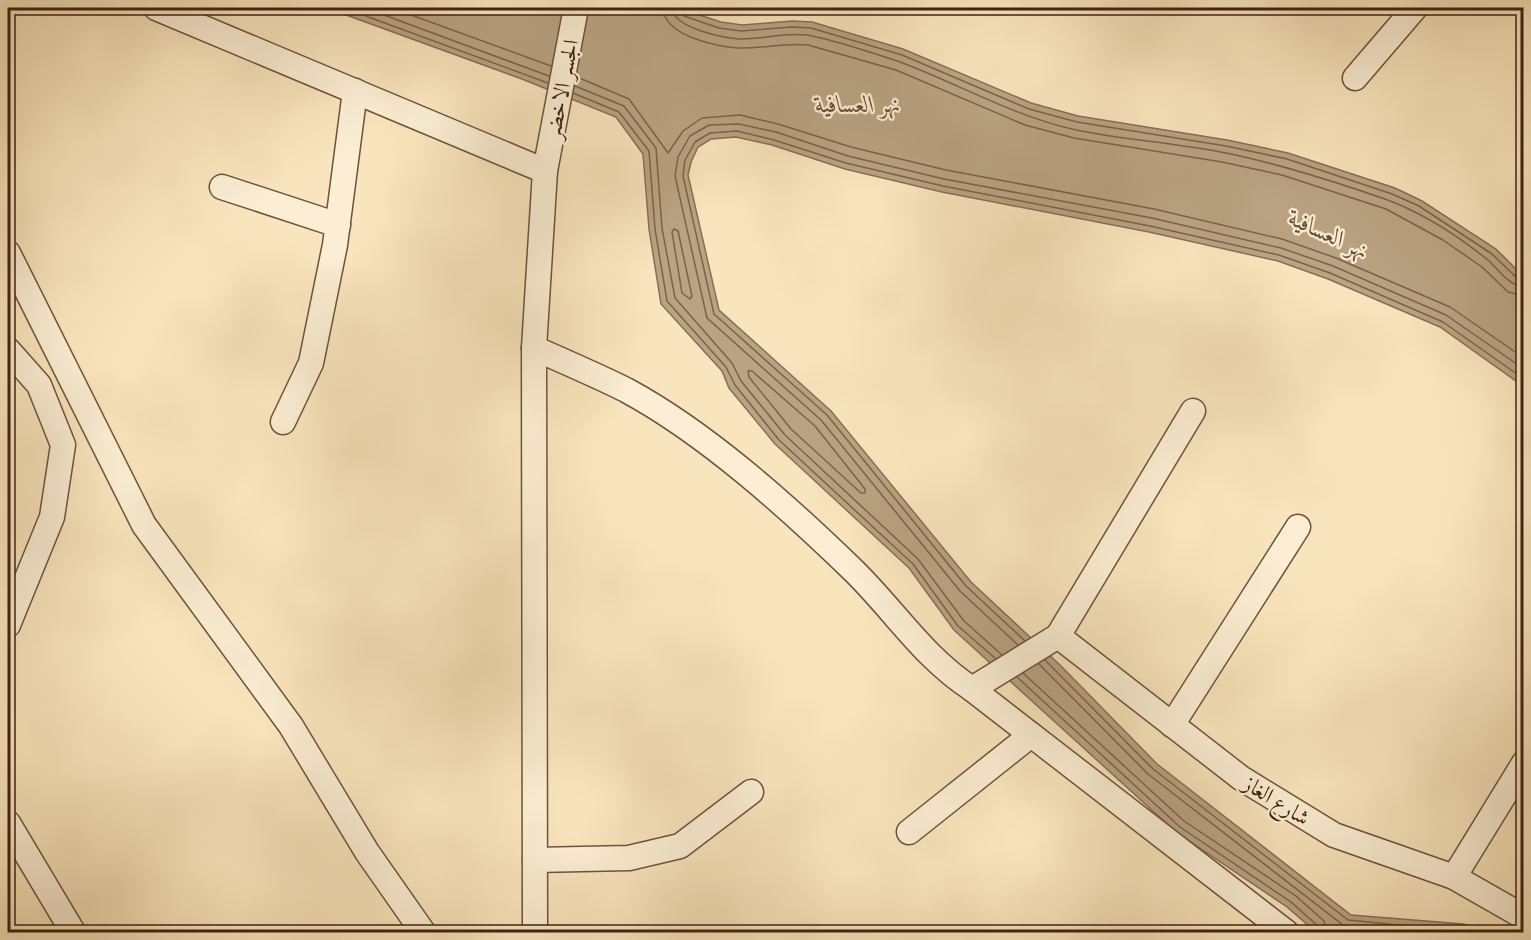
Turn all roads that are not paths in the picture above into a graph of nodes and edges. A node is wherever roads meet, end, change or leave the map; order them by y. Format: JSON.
{"nodes":[{"id":1,"x":156,"y":8,"type":"edge"},
{"id":2,"x":576,"y":8,"type":"edge"},
{"id":3,"x":1415,"y":8,"type":"edge"},
{"id":4,"x":1355,"y":78,"type":"dead end"},
{"id":5,"x":355,"y":91,"type":"junction"},
{"id":6,"x":546,"y":171,"type":"junction"},
{"id":7,"x":222,"y":187,"type":"dead end"},
{"id":8,"x":338,"y":225,"type":"junction"},
{"id":9,"x":8,"y":253,"type":"edge"},
{"id":10,"x":534,"y":348,"type":"junction"},
{"id":11,"x":8,"y":350,"type":"edge"},
{"id":12,"x":1193,"y":411,"type":"dead end"},
{"id":13,"x":283,"y":422,"type":"dead end"},
{"id":14,"x":1298,"y":527,"type":"dead end"},
{"id":15,"x":8,"y":626,"type":"edge"},
{"id":16,"x":1058,"y":636,"type":"junction"},
{"id":17,"x":972,"y":689,"type":"junction"},
{"id":18,"x":1172,"y":725,"type":"junction"},
{"id":19,"x":1031,"y":735,"type":"junction"},
{"id":20,"x":1524,"y":764,"type":"edge"},
{"id":21,"x":751,"y":792,"type":"dead end"},
{"id":22,"x":8,"y":823,"type":"edge"},
{"id":23,"x":909,"y":832,"type":"dead end"},
{"id":24,"x":535,"y":860,"type":"junction"},
{"id":25,"x":1454,"y":877,"type":"junction"},
{"id":26,"x":1524,"y":917,"type":"edge"},
{"id":27,"x":73,"y":933,"type":"edge"},
{"id":28,"x":423,"y":933,"type":"edge"},
{"id":29,"x":536,"y":933,"type":"edge"},
{"id":30,"x":1286,"y":933,"type":"edge"}],
"edges":[{"from":1,"to":5,"type":"street"},
{"from":2,"to":6,"type":"street","name":"الجسر الاخضر"},
{"from":3,"to":4,"type":"street"},
{"from":5,"to":6,"type":"street"},
{"from":5,"to":8,"type":"street"},
{"from":6,"to":10,"type":"street","name":"الجسر الاخضر"},
{"from":7,"to":8,"type":"street"},
{"from":8,"to":13,"type":"street"},
{"from":9,"to":28,"type":"street"},
{"from":10,"to":17,"type":"street"},
{"from":10,"to":24,"type":"street","name":"الجسر الاخضر"},
{"from":11,"to":15,"type":"street"},
{"from":12,"to":16,"type":"street"},
{"from":14,"to":18,"type":"street"},
{"from":16,"to":17,"type":"street"},
{"from":16,"to":18,"type":"street","name":"شارع الغاز"},
{"from":17,"to":19,"type":"street"},
{"from":18,"to":25,"type":"street","name":"شارع الغاز"},
{"from":19,"to":23,"type":"street"},
{"from":19,"to":30,"type":"street"},
{"from":20,"to":25,"type":"street"},
{"from":21,"to":24,"type":"street"},
{"from":22,"to":27,"type":"street"},
{"from":24,"to":29,"type":"street","name":"الجسر الاخضر"},
{"from":25,"to":26,"type":"street","name":"شارع الغاز"}]}
